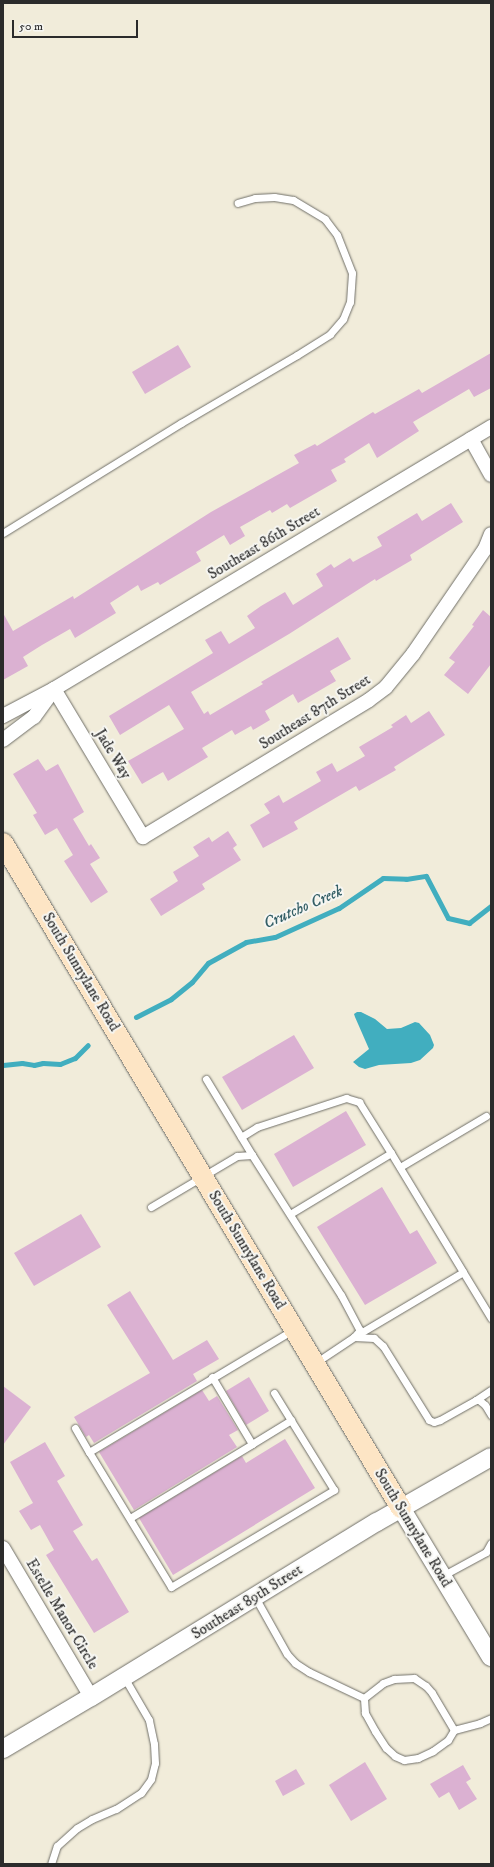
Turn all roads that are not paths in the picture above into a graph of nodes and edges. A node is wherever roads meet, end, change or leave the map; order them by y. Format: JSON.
{"nodes":[{"id":1,"x":238,"y":203,"type":"dead end"},
{"id":2,"x":491,"y":427,"type":"edge"},
{"id":3,"x":471,"y":439,"type":"junction"},
{"id":4,"x":491,"y":475,"type":"edge"},
{"id":5,"x":3,"y":533,"type":"edge"},
{"id":6,"x":491,"y":534,"type":"edge"},
{"id":7,"x":54,"y":689,"type":"junction"},
{"id":8,"x":3,"y":716,"type":"edge"},
{"id":9,"x":3,"y":740,"type":"edge"},
{"id":10,"x":143,"y":837,"type":"joint"},
{"id":11,"x":3,"y":843,"type":"edge"},
{"id":12,"x":206,"y":1079,"type":"dead end"},
{"id":13,"x":486,"y":1116,"type":"dead end"},
{"id":14,"x":241,"y":1137,"type":"junction"},
{"id":15,"x":391,"y":1153,"type":"junction"},
{"id":16,"x":252,"y":1155,"type":"junction"},
{"id":17,"x":400,"y":1167,"type":"junction"},
{"id":18,"x":203,"y":1176,"type":"junction"},
{"id":19,"x":151,"y":1207,"type":"dead end"},
{"id":20,"x":290,"y":1214,"type":"junction"},
{"id":21,"x":463,"y":1272,"type":"junction"},
{"id":22,"x":491,"y":1318,"type":"edge"},
{"id":23,"x":295,"y":1329,"type":"junction"},
{"id":24,"x":354,"y":1338,"type":"junction"},
{"id":25,"x":315,"y":1363,"type":"junction"},
{"id":26,"x":212,"y":1377,"type":"junction"},
{"id":27,"x":491,"y":1390,"type":"edge"},
{"id":28,"x":274,"y":1393,"type":"dead end"},
{"id":29,"x":476,"y":1400,"type":"junction"},
{"id":30,"x":491,"y":1415,"type":"edge"},
{"id":31,"x":291,"y":1420,"type":"junction"},
{"id":32,"x":75,"y":1428,"type":"dead end"},
{"id":33,"x":252,"y":1444,"type":"junction"},
{"id":34,"x":90,"y":1452,"type":"junction"},
{"id":35,"x":491,"y":1457,"type":"edge"},
{"id":36,"x":401,"y":1508,"type":"junction"},
{"id":37,"x":130,"y":1518,"type":"junction"},
{"id":38,"x":491,"y":1543,"type":"edge"},
{"id":39,"x":3,"y":1548,"type":"edge"},
{"id":40,"x":8,"y":1568,"type":"edge"},
{"id":41,"x":442,"y":1577,"type":"junction"},
{"id":42,"x":255,"y":1597,"type":"junction"},
{"id":43,"x":491,"y":1657,"type":"edge"},
{"id":44,"x":124,"y":1677,"type":"junction"},
{"id":45,"x":92,"y":1697,"type":"junction"},
{"id":46,"x":364,"y":1698,"type":"junction"},
{"id":47,"x":491,"y":1718,"type":"edge"},
{"id":48,"x":454,"y":1730,"type":"junction"},
{"id":49,"x":3,"y":1749,"type":"edge"},
{"id":50,"x":51,"y":1864,"type":"edge"}],
"edges":[{"from":1,"to":5,"type":"lane"},
{"from":2,"to":3,"type":"street","name":"Southeast 86th Street"},
{"from":3,"to":4,"type":"street"},
{"from":3,"to":7,"type":"street","name":"Southeast 86th Street"},
{"from":6,"to":10,"type":"street","name":"Southeast 87th Street"},
{"from":7,"to":8,"type":"street","name":"Southeast 86th Street"},
{"from":7,"to":9,"type":"street","name":"Southeast 86th Street"},
{"from":7,"to":10,"type":"street","name":"Jade Way"},
{"from":11,"to":18,"type":"main road","name":"South Sunnylane Road"},
{"from":12,"to":14,"type":"lane"},
{"from":13,"to":17,"type":"lane"},
{"from":14,"to":15,"type":"lane"},
{"from":14,"to":16,"type":"lane"},
{"from":15,"to":17,"type":"lane"},
{"from":15,"to":20,"type":"lane"},
{"from":16,"to":18,"type":"lane"},
{"from":16,"to":20,"type":"lane"},
{"from":17,"to":21,"type":"lane"},
{"from":18,"to":19,"type":"lane"},
{"from":18,"to":23,"type":"main road","name":"South Sunnylane Road"},
{"from":20,"to":24,"type":"lane"},
{"from":21,"to":22,"type":"lane"},
{"from":21,"to":24,"type":"lane"},
{"from":23,"to":25,"type":"main road","name":"South Sunnylane Road"},
{"from":23,"to":26,"type":"lane"},
{"from":24,"to":25,"type":"lane"},
{"from":24,"to":29,"type":"lane"},
{"from":25,"to":36,"type":"main road","name":"South Sunnylane Road"},
{"from":26,"to":33,"type":"lane"},
{"from":26,"to":34,"type":"lane"},
{"from":27,"to":29,"type":"lane"},
{"from":28,"to":31,"type":"lane"},
{"from":29,"to":30,"type":"lane"},
{"from":31,"to":33,"type":"lane"},
{"from":31,"to":37,"type":"lane"},
{"from":32,"to":34,"type":"lane"},
{"from":33,"to":37,"type":"lane"},
{"from":34,"to":37,"type":"lane"},
{"from":35,"to":36,"type":"street","name":"Southeast 89th Street"},
{"from":36,"to":41,"type":"street","name":"South Sunnylane Road"},
{"from":36,"to":42,"type":"street","name":"Southeast 89th Street"},
{"from":38,"to":41,"type":"lane"},
{"from":39,"to":40,"type":"street","name":"Estelle Manor Circle"},
{"from":40,"to":45,"type":"street","name":"Estelle Manor Circle"},
{"from":41,"to":43,"type":"street","name":"South Sunnylane Road"},
{"from":42,"to":44,"type":"street","name":"Southeast 89th Street"},
{"from":42,"to":46,"type":"lane"},
{"from":44,"to":45,"type":"street","name":"Southeast 89th Street"},
{"from":44,"to":50,"type":"lane"},
{"from":45,"to":49,"type":"street","name":"Southeast 89th Street"},
{"from":46,"to":48,"type":"lane"},
{"from":46,"to":48,"type":"lane"},
{"from":47,"to":48,"type":"lane"}]}
